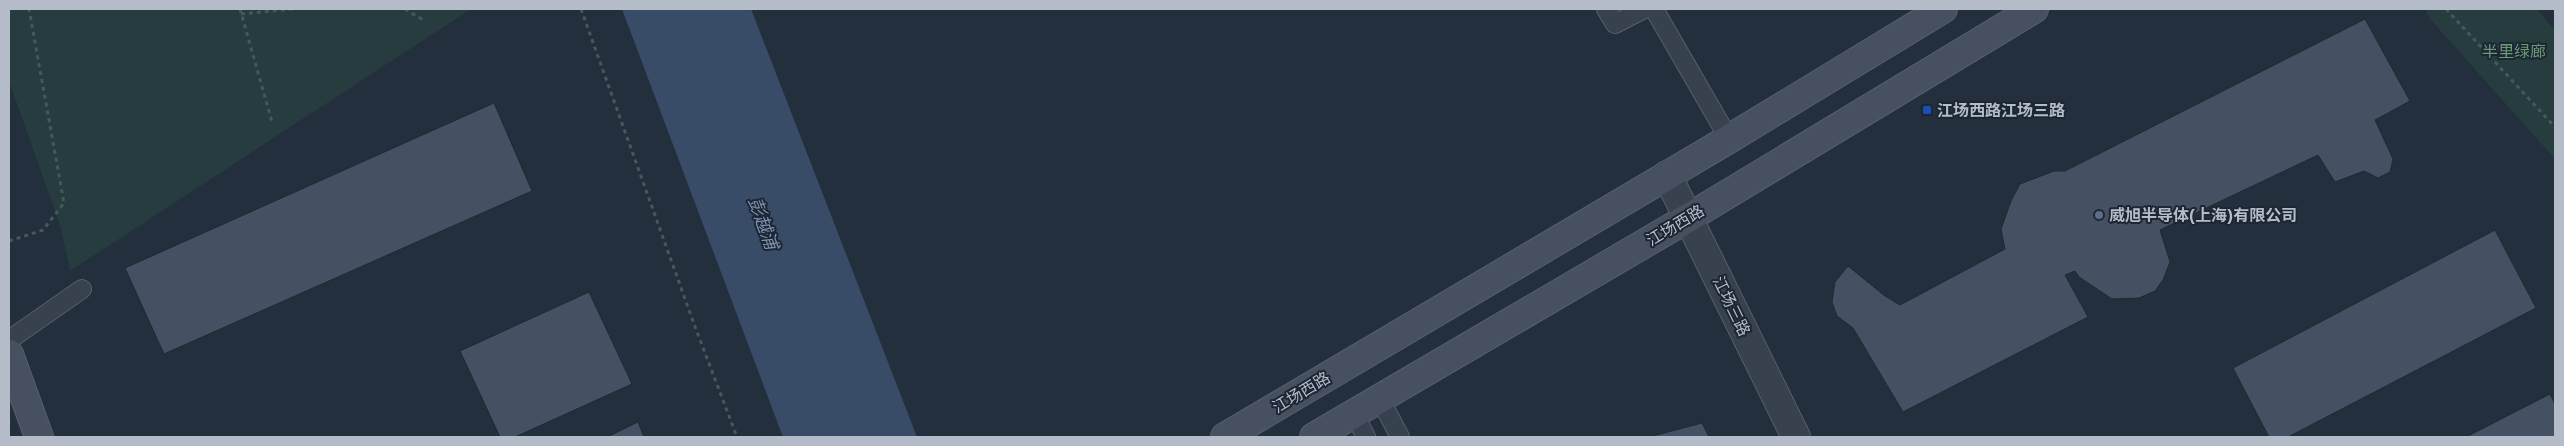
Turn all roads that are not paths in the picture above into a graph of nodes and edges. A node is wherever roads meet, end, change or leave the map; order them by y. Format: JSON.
{"nodes":[{"id":1,"x":1606,"y":9,"type":"edge"},
{"id":2,"x":1644,"y":9,"type":"edge"},
{"id":3,"x":1654,"y":9,"type":"edge"},
{"id":4,"x":1943,"y":9,"type":"edge"},
{"id":5,"x":2034,"y":9,"type":"edge"},
{"id":6,"x":1729,"y":139,"type":"junction"},
{"id":7,"x":1667,"y":176,"type":"junction"},
{"id":8,"x":1688,"y":218,"type":"junction"},
{"id":9,"x":82,"y":289,"type":"dead end"},
{"id":10,"x":9,"y":340,"type":"edge"},
{"id":11,"x":9,"y":354,"type":"edge"},
{"id":12,"x":1380,"y":399,"type":"junction"},
{"id":13,"x":1354,"y":414,"type":"junction"},
{"id":14,"x":39,"y":437,"type":"edge"},
{"id":15,"x":1225,"y":437,"type":"edge"},
{"id":16,"x":1314,"y":437,"type":"edge"},
{"id":17,"x":1366,"y":437,"type":"edge"},
{"id":18,"x":1400,"y":437,"type":"edge"},
{"id":19,"x":1796,"y":437,"type":"edge"}],
"edges":[{"from":1,"to":2,"type":"lane"},
{"from":3,"to":6,"type":"lane"},
{"from":4,"to":6,"type":"main road","name":"江场西路"},
{"from":5,"to":8,"type":"main road","name":"江场西路"},
{"from":6,"to":7,"type":"main road","name":"江场西路"},
{"from":7,"to":8,"type":"street","name":"江场三路"},
{"from":7,"to":15,"type":"main road","name":"江场西路"},
{"from":8,"to":12,"type":"main road","name":"江场西路"},
{"from":8,"to":19,"type":"street","name":"江场三路"},
{"from":9,"to":10,"type":"lane"},
{"from":11,"to":14,"type":"main road"},
{"from":12,"to":13,"type":"main road","name":"江场西路"},
{"from":12,"to":18,"type":"lane"},
{"from":13,"to":16,"type":"main road","name":"江场西路"},
{"from":13,"to":17,"type":"lane"}]}
